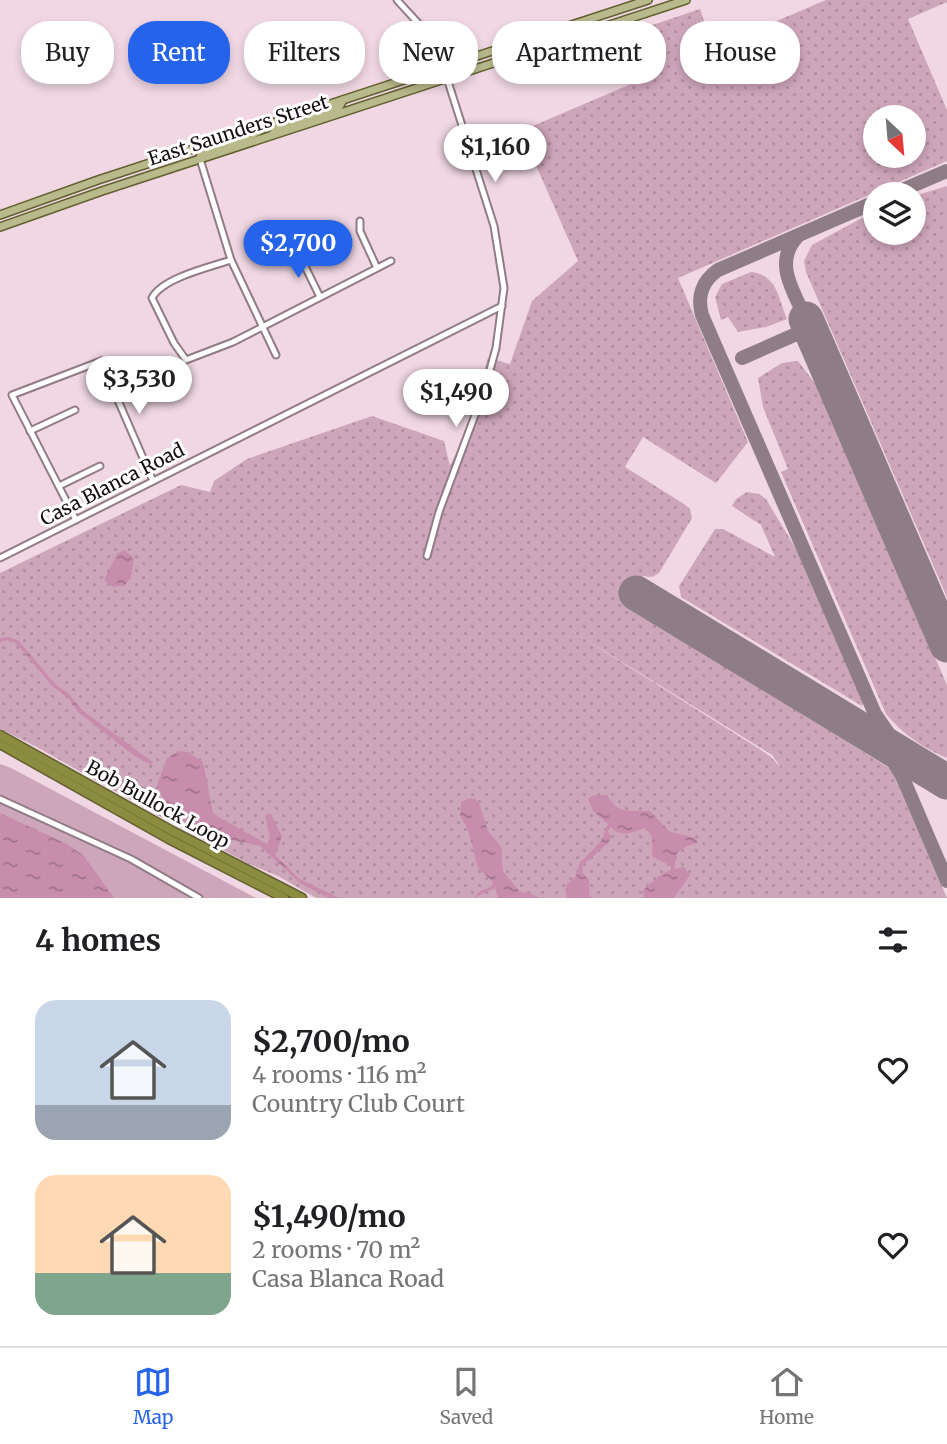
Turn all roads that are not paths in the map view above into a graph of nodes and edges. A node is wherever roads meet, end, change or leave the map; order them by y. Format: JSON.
{"nodes":[{"id":1,"x":397,"y":0,"type":"edge"},
{"id":2,"x":648,"y":0,"type":"edge"},
{"id":3,"x":686,"y":0,"type":"edge"},
{"id":4,"x":416,"y":21,"type":"edge"},
{"id":5,"x":478,"y":56,"type":"edge"},
{"id":6,"x":478,"y":68,"type":"edge"},
{"id":7,"x":392,"y":84,"type":"edge"},
{"id":8,"x":429,"y":84,"type":"edge"},
{"id":9,"x":449,"y":84,"type":"edge"},
{"id":10,"x":343,"y":100,"type":"junction"},
{"id":11,"x":270,"y":124,"type":"junction"},
{"id":12,"x":272,"y":135,"type":"junction"},
{"id":13,"x":200,"y":159,"type":"junction"},
{"id":14,"x":0,"y":215,"type":"edge"},
{"id":15,"x":360,"y":221,"type":"dead end"},
{"id":16,"x":0,"y":228,"type":"edge"},
{"id":17,"x":298,"y":252,"type":"dead end"},
{"id":18,"x":231,"y":260,"type":"junction"},
{"id":19,"x":391,"y":261,"type":"dead end"},
{"id":20,"x":377,"y":268,"type":"junction"},
{"id":21,"x":320,"y":297,"type":"junction"},
{"id":22,"x":502,"y":306,"type":"junction"},
{"id":23,"x":262,"y":326,"type":"junction"},
{"id":24,"x":276,"y":355,"type":"dead end"},
{"id":25,"x":75,"y":410,"type":"dead end"},
{"id":26,"x":30,"y":431,"type":"junction"},
{"id":27,"x":100,"y":466,"type":"dead end"},
{"id":28,"x":153,"y":481,"type":"junction"},
{"id":29,"x":59,"y":486,"type":"junction"},
{"id":30,"x":76,"y":520,"type":"junction"},
{"id":31,"x":426,"y":556,"type":"dead end"},
{"id":32,"x":0,"y":558,"type":"edge"},
{"id":33,"x":0,"y":735,"type":"edge"},
{"id":34,"x":0,"y":744,"type":"edge"},
{"id":35,"x":0,"y":799,"type":"edge"},
{"id":36,"x":199,"y":898,"type":"edge"},
{"id":37,"x":284,"y":898,"type":"edge"},
{"id":38,"x":302,"y":898,"type":"edge"}],
"edges":[{"from":1,"to":4,"type":"street"},
{"from":2,"to":5,"type":"main road","name":"East Saunders Street"},
{"from":3,"to":6,"type":"main road","name":"East Saunders Street"},
{"from":7,"to":10,"type":"main road","name":"East Saunders Street"},
{"from":8,"to":12,"type":"main road","name":"East Saunders Street"},
{"from":9,"to":22,"type":"street"},
{"from":10,"to":11,"type":"main road","name":"East Saunders Street"},
{"from":10,"to":12,"type":"main road"},
{"from":11,"to":13,"type":"main road"},
{"from":11,"to":14,"type":"main road","name":"East Saunders Street"},
{"from":12,"to":13,"type":"main road","name":"East Saunders Street"},
{"from":13,"to":16,"type":"main road","name":"East Saunders Street"},
{"from":13,"to":18,"type":"street"},
{"from":15,"to":20,"type":"street"},
{"from":17,"to":21,"type":"street"},
{"from":18,"to":23,"type":"street"},
{"from":18,"to":23,"type":"street"},
{"from":19,"to":20,"type":"street"},
{"from":20,"to":21,"type":"street"},
{"from":21,"to":23,"type":"street"},
{"from":22,"to":28,"type":"street","name":"Casa Blanca Road"},
{"from":22,"to":31,"type":"street"},
{"from":23,"to":24,"type":"street"},
{"from":25,"to":26,"type":"street"},
{"from":26,"to":28,"type":"street"},
{"from":26,"to":29,"type":"street"},
{"from":27,"to":29,"type":"street"},
{"from":28,"to":30,"type":"street","name":"Casa Blanca Road"},
{"from":29,"to":30,"type":"street"},
{"from":30,"to":32,"type":"street","name":"Casa Blanca Road"},
{"from":33,"to":38,"type":"highway","name":"Bob Bullock Loop"},
{"from":34,"to":37,"type":"highway","name":"Bob Bullock Loop"},
{"from":35,"to":36,"type":"street"}]}
